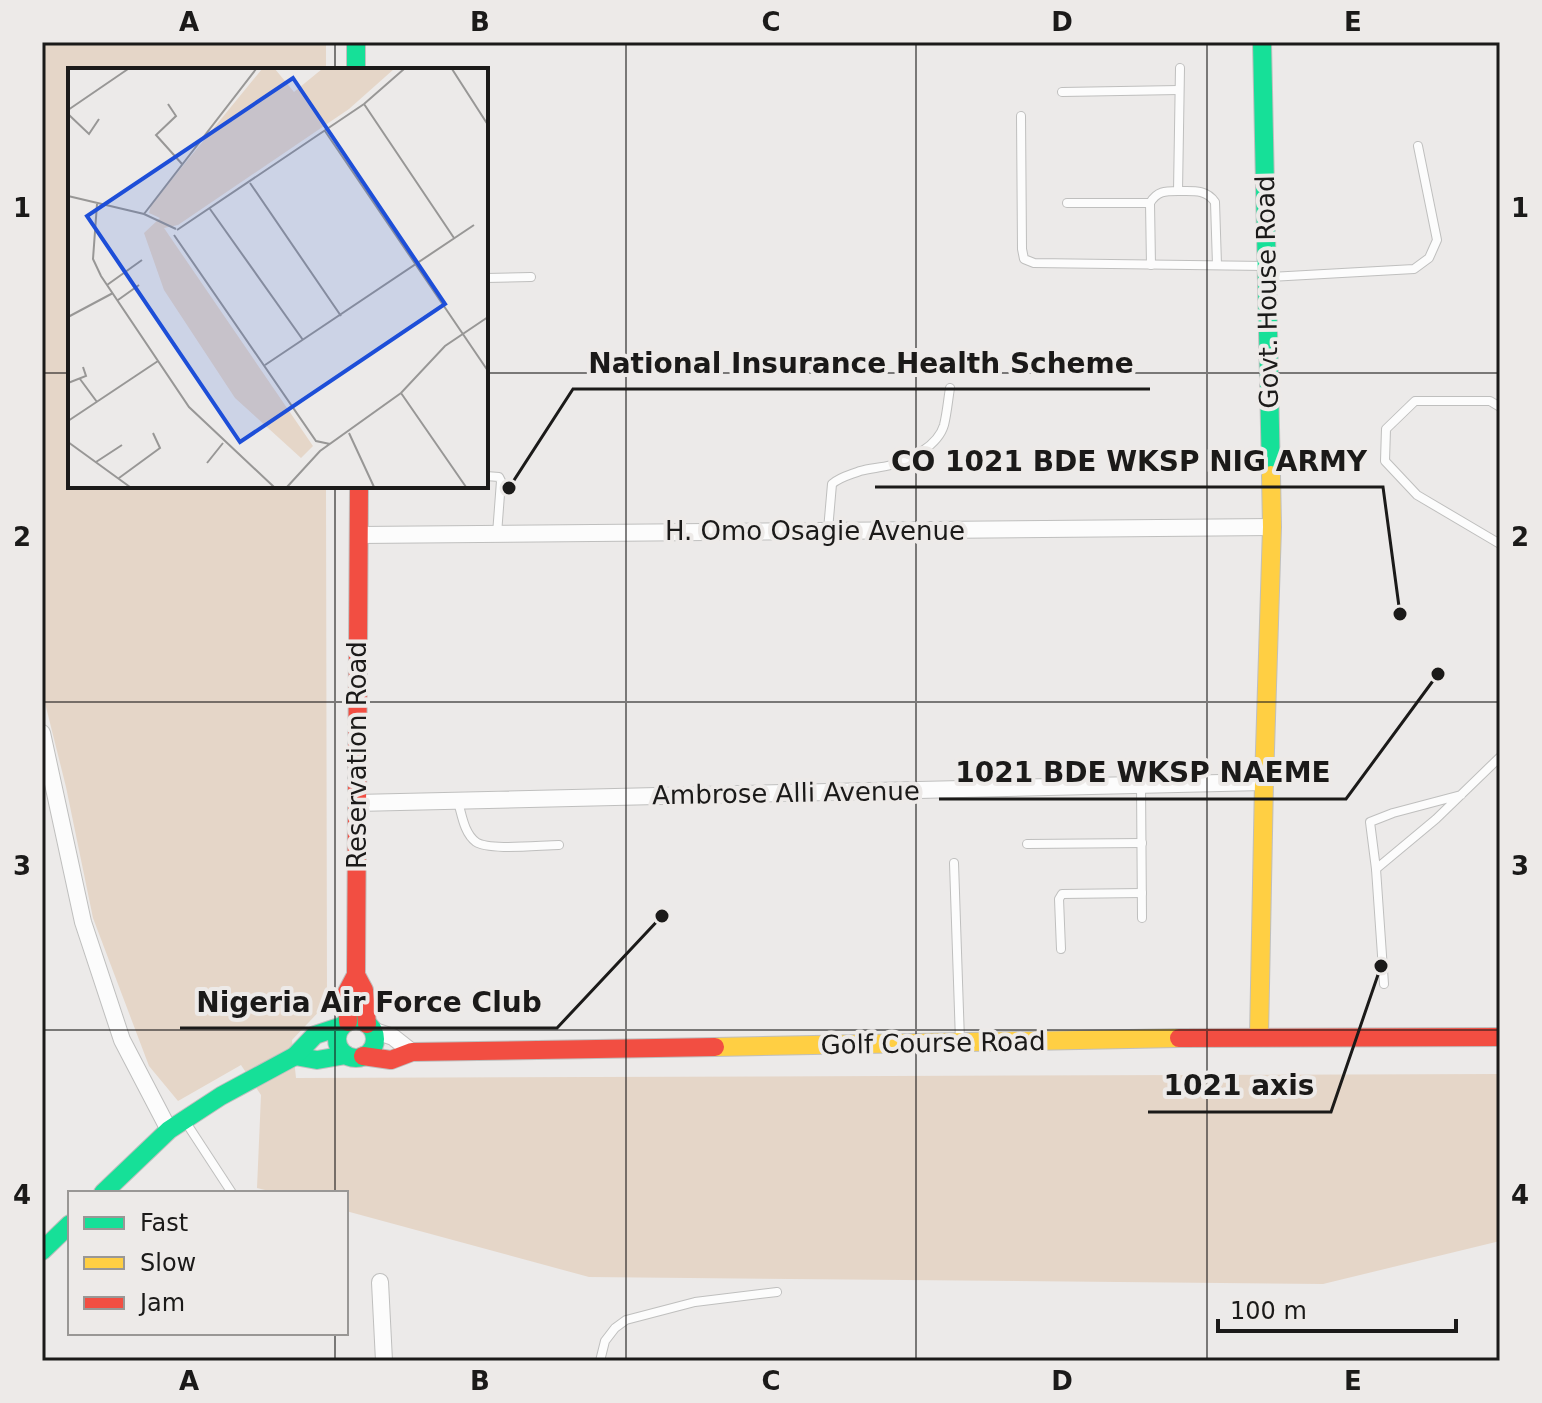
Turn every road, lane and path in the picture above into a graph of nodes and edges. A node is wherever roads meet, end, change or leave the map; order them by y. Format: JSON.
{"nodes":[{"id":1,"x":356,"y":42,"type":"edge"},
{"id":2,"x":1262,"y":42,"type":"edge"},
{"id":3,"x":356,"y":68,"type":"edge"},
{"id":4,"x":1180,"y":68,"type":"dead end"},
{"id":5,"x":1179,"y":90,"type":"junction"},
{"id":6,"x":1062,"y":92,"type":"dead end"},
{"id":7,"x":1021,"y":116,"type":"dead end"},
{"id":8,"x":1418,"y":146,"type":"dead end"},
{"id":9,"x":1178,"y":191,"type":"junction"},
{"id":10,"x":1067,"y":203,"type":"dead end"},
{"id":11,"x":1150,"y":203,"type":"junction"},
{"id":12,"x":1151,"y":265,"type":"junction"},
{"id":13,"x":1217,"y":265,"type":"junction"},
{"id":14,"x":1267,"y":271,"type":"junction"},
{"id":15,"x":531,"y":277,"type":"dead end"},
{"id":16,"x":488,"y":278,"type":"edge"},
{"id":17,"x":950,"y":388,"type":"dead end"},
{"id":18,"x":1500,"y":407,"type":"edge"},
{"id":19,"x":488,"y":476,"type":"edge"},
{"id":20,"x":359,"y":488,"type":"edge"},
{"id":21,"x":1272,"y":527,"type":"junction"},
{"id":22,"x":828,"y":531,"type":"junction"},
{"id":23,"x":497,"y":534,"type":"junction"},
{"id":24,"x":359,"y":535,"type":"junction"},
{"id":25,"x":1500,"y":544,"type":"edge"},
{"id":26,"x":42,"y":733,"type":"edge"},
{"id":27,"x":1500,"y":757,"type":"edge"},
{"id":28,"x":1264,"y":782,"type":"junction"},
{"id":29,"x":1141,"y":785,"type":"junction"},
{"id":30,"x":48,"y":792,"type":"edge"},
{"id":31,"x":1461,"y":795,"type":"junction"},
{"id":32,"x":458,"y":801,"type":"junction"},
{"id":33,"x":356,"y":803,"type":"junction"},
{"id":34,"x":1142,"y":843,"type":"junction"},
{"id":35,"x":1027,"y":844,"type":"dead end"},
{"id":36,"x":559,"y":845,"type":"dead end"},
{"id":37,"x":954,"y":863,"type":"dead end"},
{"id":38,"x":1376,"y":869,"type":"junction"},
{"id":39,"x":1142,"y":893,"type":"junction"},
{"id":40,"x":1142,"y":918,"type":"dead end"},
{"id":41,"x":1061,"y":949,"type":"dead end"},
{"id":42,"x":1384,"y":984,"type":"dead end"},
{"id":43,"x":357,"y":1026,"type":"junction"},
{"id":44,"x":1259,"y":1037,"type":"junction"},
{"id":45,"x":1500,"y":1037,"type":"edge"},
{"id":46,"x":960,"y":1042,"type":"junction"},
{"id":47,"x":412,"y":1052,"type":"junction"},
{"id":48,"x":295,"y":1056,"type":"junction"},
{"id":49,"x":354,"y":1056,"type":"junction"},
{"id":50,"x":177,"y":1125,"type":"junction"},
{"id":51,"x":105,"y":1191,"type":"edge"},
{"id":52,"x":230,"y":1191,"type":"edge"},
{"id":53,"x":68,"y":1226,"type":"edge"},
{"id":54,"x":42,"y":1251,"type":"edge"},
{"id":55,"x":380,"y":1282,"type":"dead end"},
{"id":56,"x":777,"y":1292,"type":"dead end"},
{"id":57,"x":384,"y":1361,"type":"edge"},
{"id":58,"x":600,"y":1361,"type":"edge"}],
"edges":[{"from":1,"to":3,"type":"street"},
{"from":2,"to":14,"type":"street","name":"Govt. House Road"},
{"from":4,"to":5,"type":"lane"},
{"from":5,"to":6,"type":"lane"},
{"from":5,"to":9,"type":"lane"},
{"from":7,"to":12,"type":"lane"},
{"from":8,"to":14,"type":"lane"},
{"from":9,"to":11,"type":"lane"},
{"from":9,"to":13,"type":"lane"},
{"from":10,"to":11,"type":"lane"},
{"from":11,"to":12,"type":"lane"},
{"from":12,"to":13,"type":"lane"},
{"from":13,"to":14,"type":"lane"},
{"from":14,"to":21,"type":"street","name":"Govt. House Road"},
{"from":15,"to":16,"type":"lane"},
{"from":17,"to":22,"type":"lane"},
{"from":18,"to":25,"type":"lane"},
{"from":19,"to":23,"type":"lane"},
{"from":20,"to":24,"type":"street","name":"Reservation Road"},
{"from":21,"to":22,"type":"street","name":"H. Omo Osagie Avenue"},
{"from":21,"to":28,"type":"street","name":"Govt. House Road"},
{"from":22,"to":23,"type":"street","name":"H. Omo Osagie Avenue"},
{"from":23,"to":24,"type":"street","name":"H. Omo Osagie Avenue"},
{"from":24,"to":33,"type":"street","name":"Reservation Road"},
{"from":26,"to":30,"type":"street"},
{"from":27,"to":31,"type":"lane"},
{"from":28,"to":29,"type":"street","name":"Ambrose Alli Avenue"},
{"from":28,"to":44,"type":"street","name":"Govt. House Road"},
{"from":29,"to":32,"type":"street","name":"Ambrose Alli Avenue"},
{"from":29,"to":34,"type":"lane"},
{"from":30,"to":50,"type":"street"},
{"from":31,"to":38,"type":"lane"},
{"from":31,"to":38,"type":"lane"},
{"from":32,"to":33,"type":"street","name":"Ambrose Alli Avenue"},
{"from":32,"to":36,"type":"lane"},
{"from":33,"to":43,"type":"street","name":"Reservation Road"},
{"from":34,"to":35,"type":"lane"},
{"from":34,"to":39,"type":"lane"},
{"from":37,"to":46,"type":"lane"},
{"from":38,"to":42,"type":"lane"},
{"from":39,"to":40,"type":"lane"},
{"from":39,"to":41,"type":"lane"},
{"from":43,"to":47,"type":"street"},
{"from":43,"to":48,"type":"street"},
{"from":43,"to":49,"type":"street"},
{"from":43,"to":49,"type":"street"},
{"from":44,"to":45,"type":"street","name":"Golf Course Road"},
{"from":44,"to":46,"type":"street","name":"Golf Course Road"},
{"from":46,"to":47,"type":"street","name":"Golf Course Road"},
{"from":47,"to":49,"type":"street","name":"Golf Course Road"},
{"from":48,"to":49,"type":"street","name":"Golf Course Road"},
{"from":48,"to":50,"type":"street"},
{"from":50,"to":51,"type":"street"},
{"from":50,"to":52,"type":"lane"},
{"from":53,"to":54,"type":"street"},
{"from":55,"to":57,"type":"street"},
{"from":56,"to":58,"type":"lane"}]}
